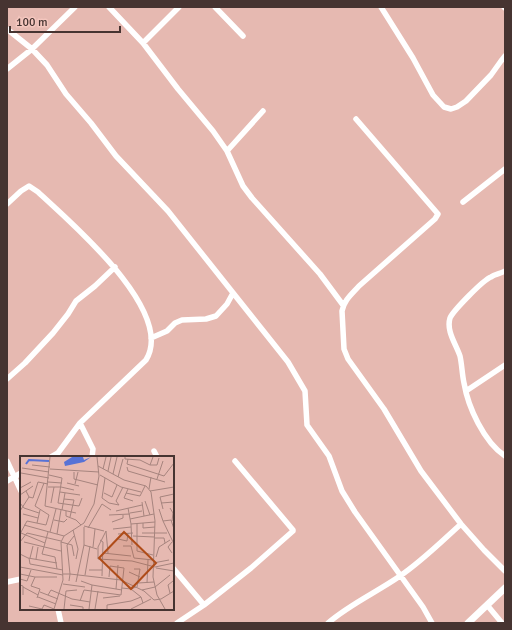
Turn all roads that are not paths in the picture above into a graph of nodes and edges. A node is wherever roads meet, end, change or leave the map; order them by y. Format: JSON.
{"nodes":[{"id":1,"x":75,"y":7,"type":"edge"},
{"id":2,"x":109,"y":7,"type":"edge"},
{"id":3,"x":179,"y":7,"type":"edge"},
{"id":4,"x":215,"y":7,"type":"edge"},
{"id":5,"x":381,"y":7,"type":"edge"},
{"id":6,"x":7,"y":29,"type":"edge"},
{"id":7,"x":243,"y":36,"type":"dead end"},
{"id":8,"x":144,"y":44,"type":"junction"},
{"id":9,"x":32,"y":49,"type":"junction"},
{"id":10,"x":505,"y":56,"type":"edge"},
{"id":11,"x":7,"y":69,"type":"edge"},
{"id":12,"x":263,"y":112,"type":"dead end"},
{"id":13,"x":356,"y":118,"type":"dead end"},
{"id":14,"x":227,"y":151,"type":"junction"},
{"id":15,"x":505,"y":169,"type":"edge"},
{"id":16,"x":463,"y":202,"type":"dead end"},
{"id":17,"x":7,"y":204,"type":"edge"},
{"id":18,"x":115,"y":267,"type":"junction"},
{"id":19,"x":505,"y":271,"type":"edge"},
{"id":20,"x":233,"y":293,"type":"junction"},
{"id":21,"x":343,"y":305,"type":"junction"},
{"id":22,"x":151,"y":338,"type":"junction"},
{"id":23,"x":505,"y":365,"type":"edge"},
{"id":24,"x":7,"y":378,"type":"edge"},
{"id":25,"x":466,"y":391,"type":"junction"},
{"id":26,"x":80,"y":423,"type":"junction"},
{"id":27,"x":53,"y":456,"type":"edge"},
{"id":28,"x":92,"y":456,"type":"edge"},
{"id":29,"x":505,"y":456,"type":"edge"},
{"id":30,"x":7,"y":461,"type":"edge"},
{"id":31,"x":235,"y":461,"type":"dead end"},
{"id":32,"x":20,"y":474,"type":"edge"},
{"id":33,"x":15,"y":477,"type":"junction"},
{"id":34,"x":7,"y":481,"type":"edge"},
{"id":35,"x":20,"y":489,"type":"edge"},
{"id":36,"x":461,"y":524,"type":"junction"},
{"id":37,"x":174,"y":569,"type":"edge"},
{"id":38,"x":505,"y":571,"type":"edge"},
{"id":39,"x":400,"y":576,"type":"junction"},
{"id":40,"x":20,"y":579,"type":"edge"},
{"id":41,"x":7,"y":582,"type":"edge"},
{"id":42,"x":505,"y":588,"type":"edge"},
{"id":43,"x":204,"y":604,"type":"junction"},
{"id":44,"x":487,"y":605,"type":"junction"},
{"id":45,"x":58,"y":610,"type":"edge"},
{"id":46,"x":61,"y":623,"type":"edge"},
{"id":47,"x":178,"y":623,"type":"edge"},
{"id":48,"x":328,"y":623,"type":"edge"},
{"id":49,"x":432,"y":623,"type":"edge"},
{"id":50,"x":468,"y":623,"type":"edge"},
{"id":51,"x":502,"y":623,"type":"edge"}],
"edges":[{"from":1,"to":9,"type":"street"},
{"from":2,"to":8,"type":"street"},
{"from":3,"to":8,"type":"street"},
{"from":4,"to":7,"type":"street"},
{"from":5,"to":10,"type":"street"},
{"from":6,"to":9,"type":"street"},
{"from":8,"to":14,"type":"street"},
{"from":9,"to":11,"type":"street"},
{"from":9,"to":20,"type":"street"},
{"from":12,"to":14,"type":"street"},
{"from":13,"to":21,"type":"street"},
{"from":14,"to":21,"type":"street"},
{"from":15,"to":16,"type":"street"},
{"from":17,"to":18,"type":"street"},
{"from":18,"to":22,"type":"street"},
{"from":18,"to":24,"type":"street"},
{"from":19,"to":25,"type":"street"},
{"from":20,"to":22,"type":"street"},
{"from":20,"to":39,"type":"street"},
{"from":21,"to":36,"type":"street"},
{"from":22,"to":26,"type":"street"},
{"from":23,"to":25,"type":"street"},
{"from":25,"to":29,"type":"street"},
{"from":26,"to":27,"type":"street"},
{"from":26,"to":28,"type":"street"},
{"from":30,"to":33,"type":"street"},
{"from":31,"to":43,"type":"street"},
{"from":32,"to":33,"type":"street"},
{"from":33,"to":34,"type":"street"},
{"from":33,"to":35,"type":"street"},
{"from":36,"to":38,"type":"street"},
{"from":36,"to":39,"type":"street"},
{"from":37,"to":43,"type":"street"},
{"from":39,"to":48,"type":"street"},
{"from":39,"to":49,"type":"street"},
{"from":40,"to":41,"type":"street"},
{"from":42,"to":44,"type":"street"},
{"from":43,"to":47,"type":"street"},
{"from":44,"to":50,"type":"street"},
{"from":44,"to":51,"type":"street"},
{"from":45,"to":46,"type":"street"}]}
